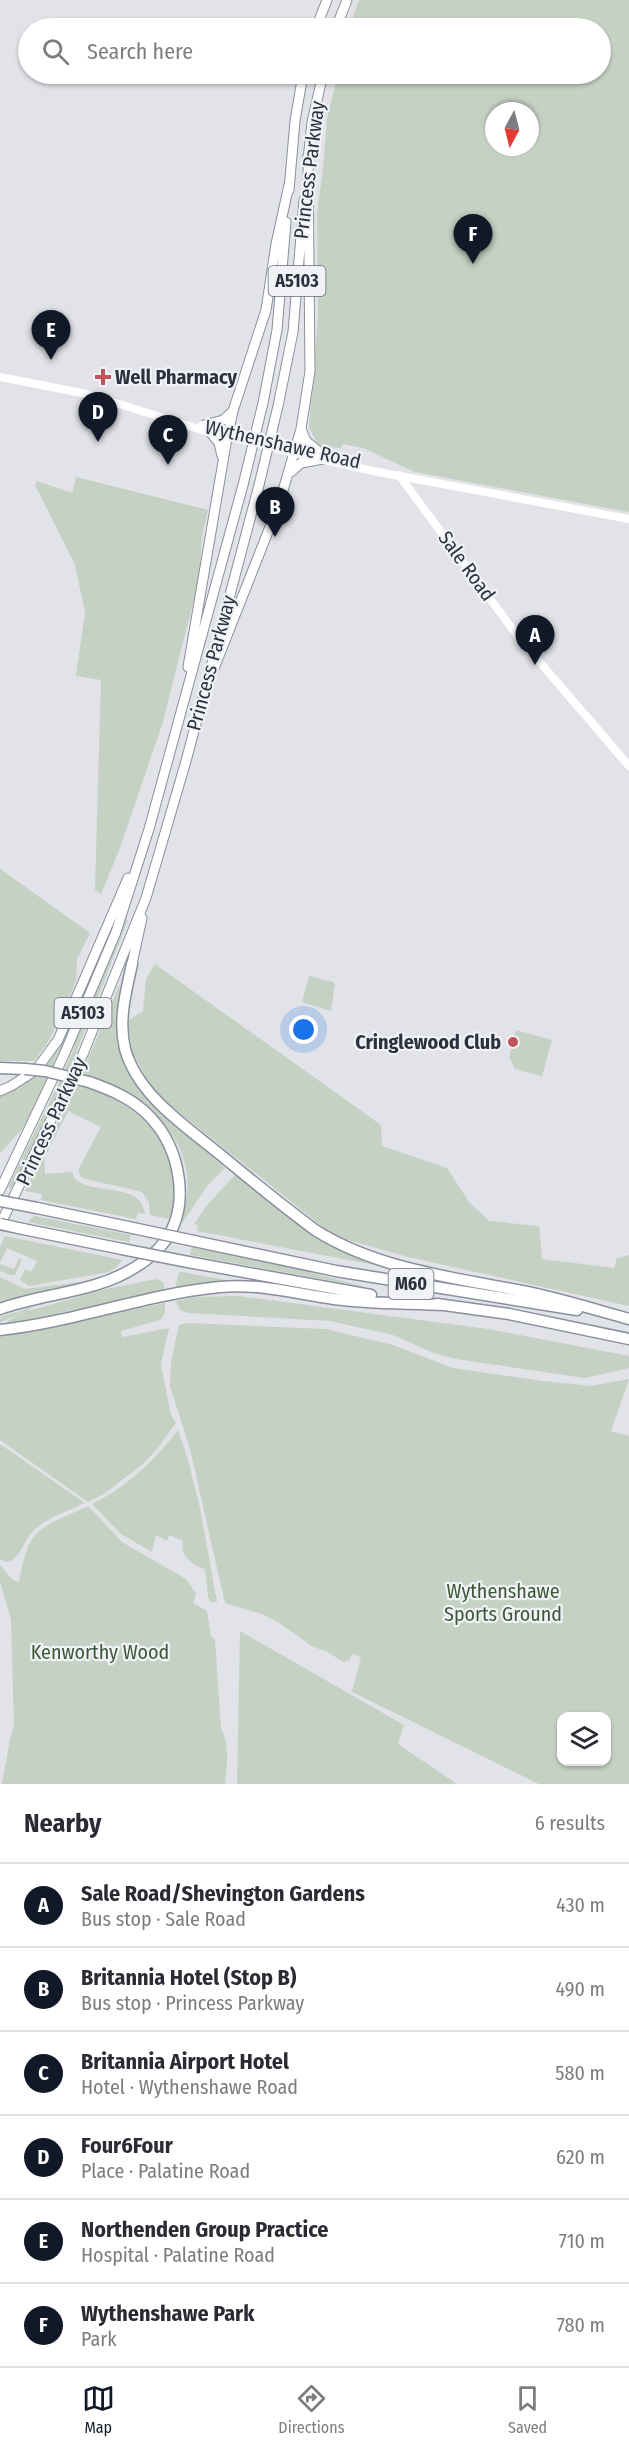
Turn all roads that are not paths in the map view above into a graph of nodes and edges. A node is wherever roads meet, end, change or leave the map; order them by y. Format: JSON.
{"nodes":[{"id":1,"x":327,"y":0,"type":"edge"},
{"id":2,"x":347,"y":0,"type":"edge"},
{"id":3,"x":320,"y":18,"type":"edge"},
{"id":4,"x":340,"y":18,"type":"edge"},
{"id":5,"x":301,"y":84,"type":"edge"},
{"id":6,"x":321,"y":84,"type":"edge"},
{"id":7,"x":308,"y":156,"type":"junction"},
{"id":8,"x":289,"y":184,"type":"junction"},
{"id":9,"x":0,"y":377,"type":"edge"},
{"id":10,"x":233,"y":411,"type":"junction"},
{"id":11,"x":208,"y":429,"type":"junction"},
{"id":12,"x":300,"y":429,"type":"junction"},
{"id":13,"x":228,"y":434,"type":"junction"},
{"id":14,"x":295,"y":450,"type":"junction"},
{"id":15,"x":321,"y":456,"type":"junction"},
{"id":16,"x":223,"y":458,"type":"junction"},
{"id":17,"x":289,"y":475,"type":"junction"},
{"id":18,"x":399,"y":475,"type":"junction"},
{"id":19,"x":629,"y":519,"type":"edge"},
{"id":20,"x":184,"y":699,"type":"junction"},
{"id":21,"x":199,"y":707,"type":"junction"},
{"id":22,"x":629,"y":766,"type":"edge"},
{"id":23,"x":149,"y":829,"type":"junction"},
{"id":24,"x":146,"y":898,"type":"junction"},
{"id":25,"x":132,"y":964,"type":"joint"},
{"id":26,"x":0,"y":1068,"type":"edge"},
{"id":27,"x":0,"y":1091,"type":"edge"},
{"id":28,"x":0,"y":1190,"type":"edge"},
{"id":29,"x":0,"y":1201,"type":"edge"},
{"id":30,"x":0,"y":1225,"type":"edge"},
{"id":31,"x":444,"y":1305,"type":"junction"},
{"id":32,"x":0,"y":1309,"type":"edge"},
{"id":33,"x":629,"y":1319,"type":"edge"},
{"id":34,"x":0,"y":1330,"type":"edge"},
{"id":35,"x":629,"y":1339,"type":"edge"}],
"edges":[{"from":1,"to":3,"type":"highway"},
{"from":2,"to":4,"type":"highway"},
{"from":5,"to":8,"type":"highway","name":"Princess Parkway","number":"A5103"},
{"from":6,"to":7,"type":"highway","name":"Princess Parkway","number":"A5103"},
{"from":7,"to":12,"type":"highway"},
{"from":7,"to":21,"type":"highway","name":"Princess Parkway","number":"A5103","bridge":true},
{"from":8,"to":10,"type":"highway"},
{"from":8,"to":20,"type":"highway","name":"Princess Parkway","number":"A5103","bridge":true},
{"from":9,"to":11,"type":"main road","name":"Wythenshawe Road"},
{"from":10,"to":11,"type":"highway"},
{"from":10,"to":13,"type":"highway"},
{"from":11,"to":13,"type":"main road","name":"Wythenshawe Road"},
{"from":11,"to":16,"type":"highway"},
{"from":12,"to":14,"type":"highway"},
{"from":12,"to":15,"type":"highway"},
{"from":13,"to":14,"type":"main road","name":"Wythenshawe Road"},
{"from":13,"to":16,"type":"highway"},
{"from":14,"to":15,"type":"main road","name":"Wythenshawe Road"},
{"from":14,"to":17,"type":"highway"},
{"from":15,"to":17,"type":"highway"},
{"from":15,"to":18,"type":"main road","name":"Wythenshawe Road"},
{"from":16,"to":20,"type":"highway"},
{"from":17,"to":21,"type":"highway"},
{"from":18,"to":19,"type":"main road","name":"Wythenshawe Road"},
{"from":18,"to":22,"type":"main road","name":"Sale Road"},
{"from":20,"to":23,"type":"highway","name":"Princess Parkway","number":"A5103"},
{"from":21,"to":24,"type":"highway","name":"Princess Parkway","number":"A5103"},
{"from":23,"to":27,"type":"highway"},
{"from":23,"to":28,"type":"highway","name":"Princess Parkway","number":"A5103"},
{"from":24,"to":25,"type":"highway"},
{"from":24,"to":30,"type":"highway","name":"Princess Parkway","number":"A5103"},
{"from":25,"to":33,"type":"highway","number":"M60"},
{"from":26,"to":32,"type":"highway","bridge":true},
{"from":29,"to":33,"type":"highway","number":"M60","bridge":true},
{"from":30,"to":31,"type":"highway","number":"M60","bridge":true},
{"from":31,"to":34,"type":"highway","number":"M60"},
{"from":31,"to":35,"type":"highway","number":"M60"}]}
